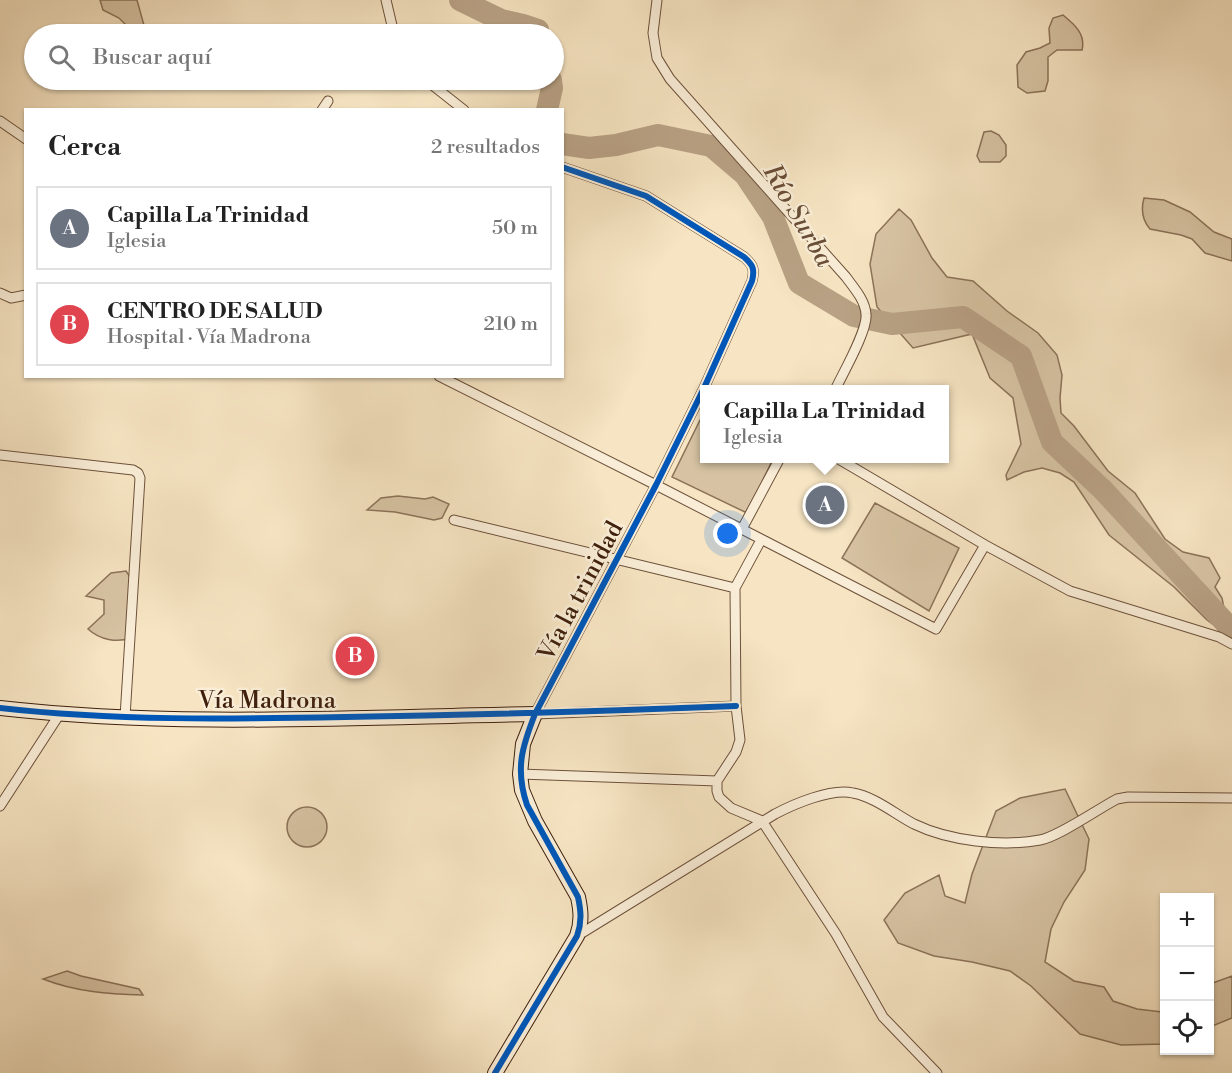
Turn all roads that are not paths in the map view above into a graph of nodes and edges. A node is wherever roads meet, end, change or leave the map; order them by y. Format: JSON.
{"nodes":[{"id":1,"x":386,"y":0,"type":"edge"},
{"id":2,"x":657,"y":0,"type":"edge"},
{"id":3,"x":392,"y":24,"type":"edge"},
{"id":4,"x":439,"y":90,"type":"edge"},
{"id":5,"x":461,"y":108,"type":"edge"},
{"id":6,"x":0,"y":121,"type":"edge"},
{"id":7,"x":24,"y":138,"type":"edge"},
{"id":8,"x":564,"y":168,"type":"edge"},
{"id":9,"x":0,"y":293,"type":"edge"},
{"id":10,"x":24,"y":295,"type":"edge"},
{"id":11,"x":442,"y":378,"type":"edge"},
{"id":12,"x":707,"y":385,"type":"edge"},
{"id":13,"x":837,"y":385,"type":"edge"},
{"id":14,"x":700,"y":399,"type":"edge"},
{"id":15,"x":0,"y":455,"type":"edge"},
{"id":16,"x":778,"y":463,"type":"edge"},
{"id":17,"x":844,"y":463,"type":"edge"},
{"id":18,"x":656,"y":484,"type":"junction"},
{"id":19,"x":454,"y":520,"type":"dead end"},
{"id":20,"x":742,"y":530,"type":"junction"},
{"id":21,"x":761,"y":540,"type":"junction"},
{"id":22,"x":985,"y":545,"type":"junction"},
{"id":23,"x":617,"y":559,"type":"junction"},
{"id":24,"x":735,"y":588,"type":"junction"},
{"id":25,"x":1232,"y":644,"type":"edge"},
{"id":26,"x":736,"y":706,"type":"junction"},
{"id":27,"x":0,"y":708,"type":"edge"},
{"id":28,"x":536,"y":714,"type":"junction"},
{"id":29,"x":59,"y":715,"type":"junction"},
{"id":30,"x":125,"y":717,"type":"junction"},
{"id":31,"x":520,"y":774,"type":"junction"},
{"id":32,"x":717,"y":781,"type":"junction"},
{"id":33,"x":1232,"y":798,"type":"edge"},
{"id":34,"x":0,"y":806,"type":"edge"},
{"id":35,"x":762,"y":821,"type":"junction"},
{"id":36,"x":578,"y":936,"type":"junction"},
{"id":37,"x":495,"y":1073,"type":"edge"},
{"id":38,"x":937,"y":1073,"type":"edge"}],
"edges":[{"from":1,"to":3,"type":"street"},
{"from":2,"to":13,"type":"street"},
{"from":4,"to":5,"type":"street"},
{"from":6,"to":7,"type":"street"},
{"from":8,"to":12,"type":"street","name":"Vía la trinidad"},
{"from":9,"to":10,"type":"street"},
{"from":11,"to":18,"type":"street"},
{"from":14,"to":18,"type":"street","name":"Vía la trinidad"},
{"from":15,"to":30,"type":"street"},
{"from":16,"to":20,"type":"street"},
{"from":17,"to":22,"type":"street"},
{"from":18,"to":20,"type":"street"},
{"from":18,"to":23,"type":"street","name":"Vía la trinidad"},
{"from":19,"to":23,"type":"street"},
{"from":20,"to":21,"type":"street"},
{"from":21,"to":22,"type":"street"},
{"from":21,"to":24,"type":"street"},
{"from":22,"to":25,"type":"street"},
{"from":23,"to":24,"type":"street"},
{"from":23,"to":28,"type":"street","name":"Vía la trinidad"},
{"from":24,"to":26,"type":"street"},
{"from":26,"to":28,"type":"street"},
{"from":26,"to":32,"type":"street"},
{"from":27,"to":29,"type":"street","name":"Vía Madrona"},
{"from":28,"to":30,"type":"street","name":"Vía Madrona"},
{"from":28,"to":31,"type":"street"},
{"from":29,"to":30,"type":"street","name":"Vía Madrona"},
{"from":29,"to":34,"type":"street"},
{"from":31,"to":32,"type":"street"},
{"from":31,"to":36,"type":"street"},
{"from":32,"to":35,"type":"street"},
{"from":33,"to":35,"type":"street"},
{"from":35,"to":36,"type":"street"},
{"from":35,"to":38,"type":"street"},
{"from":36,"to":37,"type":"street"}]}
